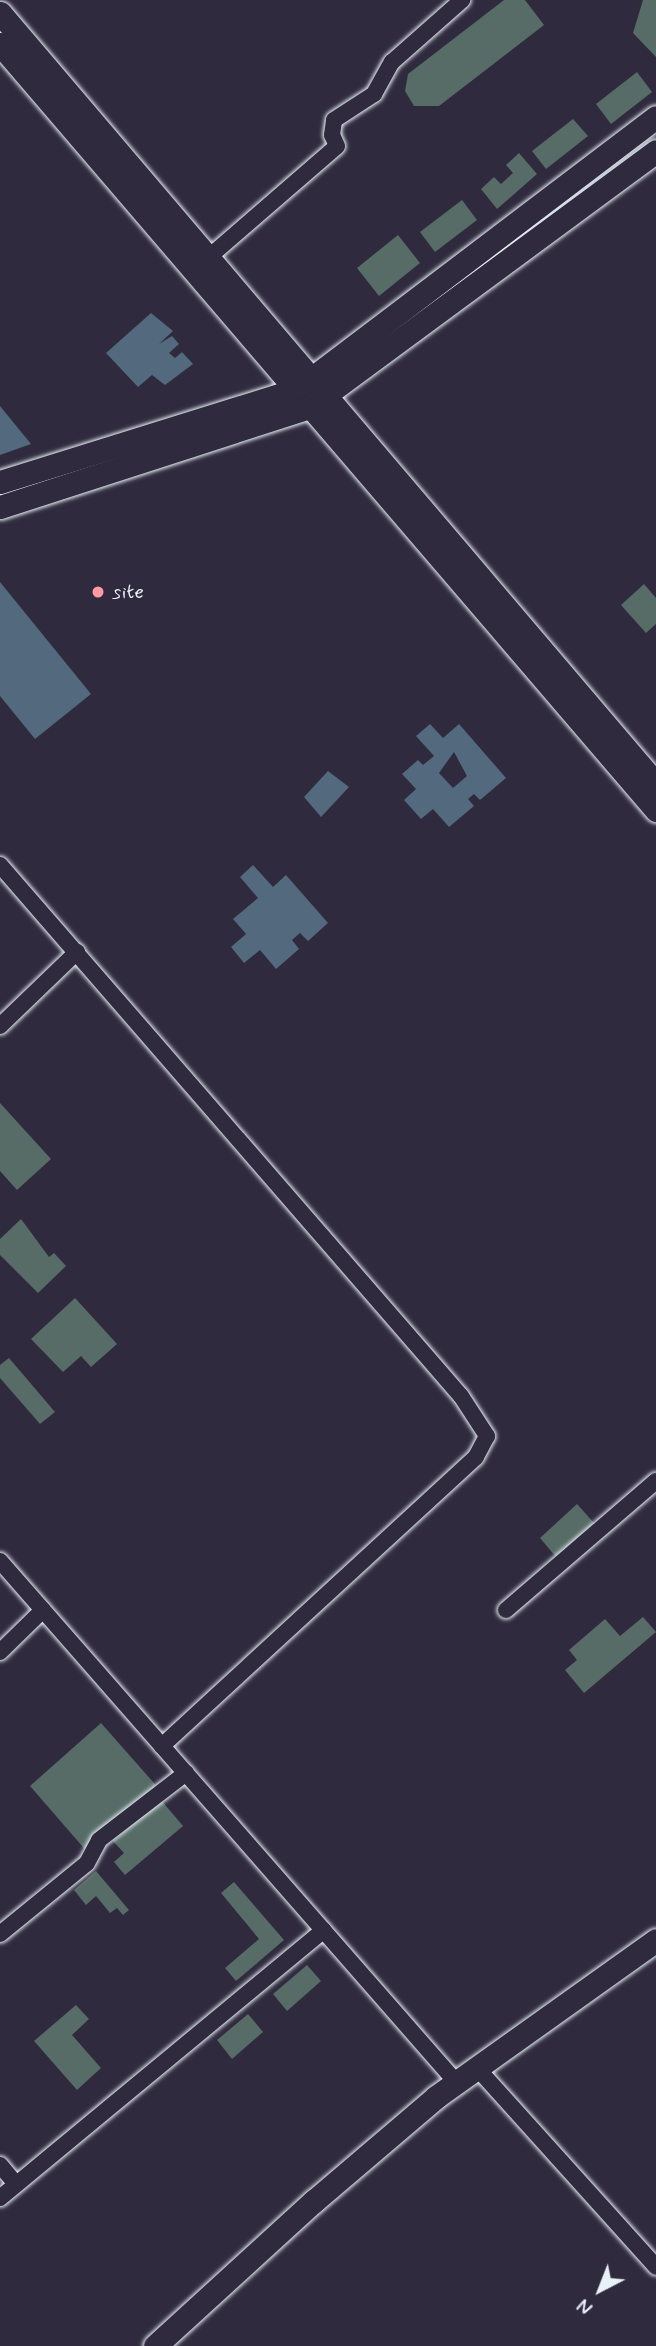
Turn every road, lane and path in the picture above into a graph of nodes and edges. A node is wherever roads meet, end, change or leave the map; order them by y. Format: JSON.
{"nodes":[{"id":1,"x":462,"y":0,"type":"edge"},
{"id":2,"x":0,"y":13,"type":"edge"},
{"id":3,"x":0,"y":44,"type":"edge"},
{"id":4,"x":656,"y":117,"type":"edge"},
{"id":5,"x":656,"y":151,"type":"edge"},
{"id":6,"x":209,"y":257,"type":"junction"},
{"id":7,"x":302,"y":384,"type":"junction"},
{"id":8,"x":318,"y":402,"type":"junction"},
{"id":9,"x":0,"y":482,"type":"edge"},
{"id":10,"x":0,"y":507,"type":"edge"},
{"id":11,"x":656,"y":784,"type":"edge"},
{"id":12,"x":656,"y":810,"type":"edge"},
{"id":13,"x":0,"y":865,"type":"edge"},
{"id":14,"x":77,"y":952,"type":"junction"},
{"id":15,"x":0,"y":1026,"type":"edge"},
{"id":16,"x":656,"y":1481,"type":"edge"},
{"id":17,"x":0,"y":1561,"type":"edge"},
{"id":18,"x":43,"y":1610,"type":"junction"},
{"id":19,"x":506,"y":1610,"type":"dead end"},
{"id":20,"x":0,"y":1652,"type":"edge"},
{"id":21,"x":162,"y":1746,"type":"junction"},
{"id":22,"x":186,"y":1773,"type":"junction"},
{"id":23,"x":324,"y":1930,"type":"junction"},
{"id":24,"x":0,"y":1934,"type":"edge"},
{"id":25,"x":656,"y":1940,"type":"edge"},
{"id":26,"x":478,"y":2069,"type":"junction"},
{"id":27,"x":457,"y":2083,"type":"junction"},
{"id":28,"x":0,"y":2165,"type":"edge"},
{"id":29,"x":16,"y":2184,"type":"junction"},
{"id":30,"x":0,"y":2198,"type":"edge"},
{"id":31,"x":656,"y":2267,"type":"edge"},
{"id":32,"x":155,"y":2346,"type":"edge"}],
"edges":[{"from":1,"to":6,"type":"street"},
{"from":2,"to":6,"type":"main road"},
{"from":3,"to":7,"type":"main road"},
{"from":4,"to":7,"type":"main road"},
{"from":5,"to":8,"type":"main road"},
{"from":6,"to":7,"type":"main road"},
{"from":7,"to":8,"type":"main road"},
{"from":7,"to":9,"type":"main road"},
{"from":8,"to":10,"type":"main road"},
{"from":8,"to":11,"type":"main road"},
{"from":8,"to":12,"type":"main road"},
{"from":13,"to":14,"type":"street"},
{"from":14,"to":15,"type":"street"},
{"from":14,"to":21,"type":"street"},
{"from":16,"to":19,"type":"street"},
{"from":17,"to":18,"type":"street"},
{"from":18,"to":20,"type":"street"},
{"from":18,"to":21,"type":"street"},
{"from":21,"to":22,"type":"street"},
{"from":22,"to":23,"type":"street"},
{"from":22,"to":24,"type":"street"},
{"from":23,"to":27,"type":"street"},
{"from":23,"to":29,"type":"street"},
{"from":25,"to":26,"type":"main road"},
{"from":26,"to":27,"type":"main road"},
{"from":26,"to":31,"type":"street"},
{"from":27,"to":32,"type":"main road"},
{"from":28,"to":29,"type":"street"},
{"from":29,"to":30,"type":"street"}]}
